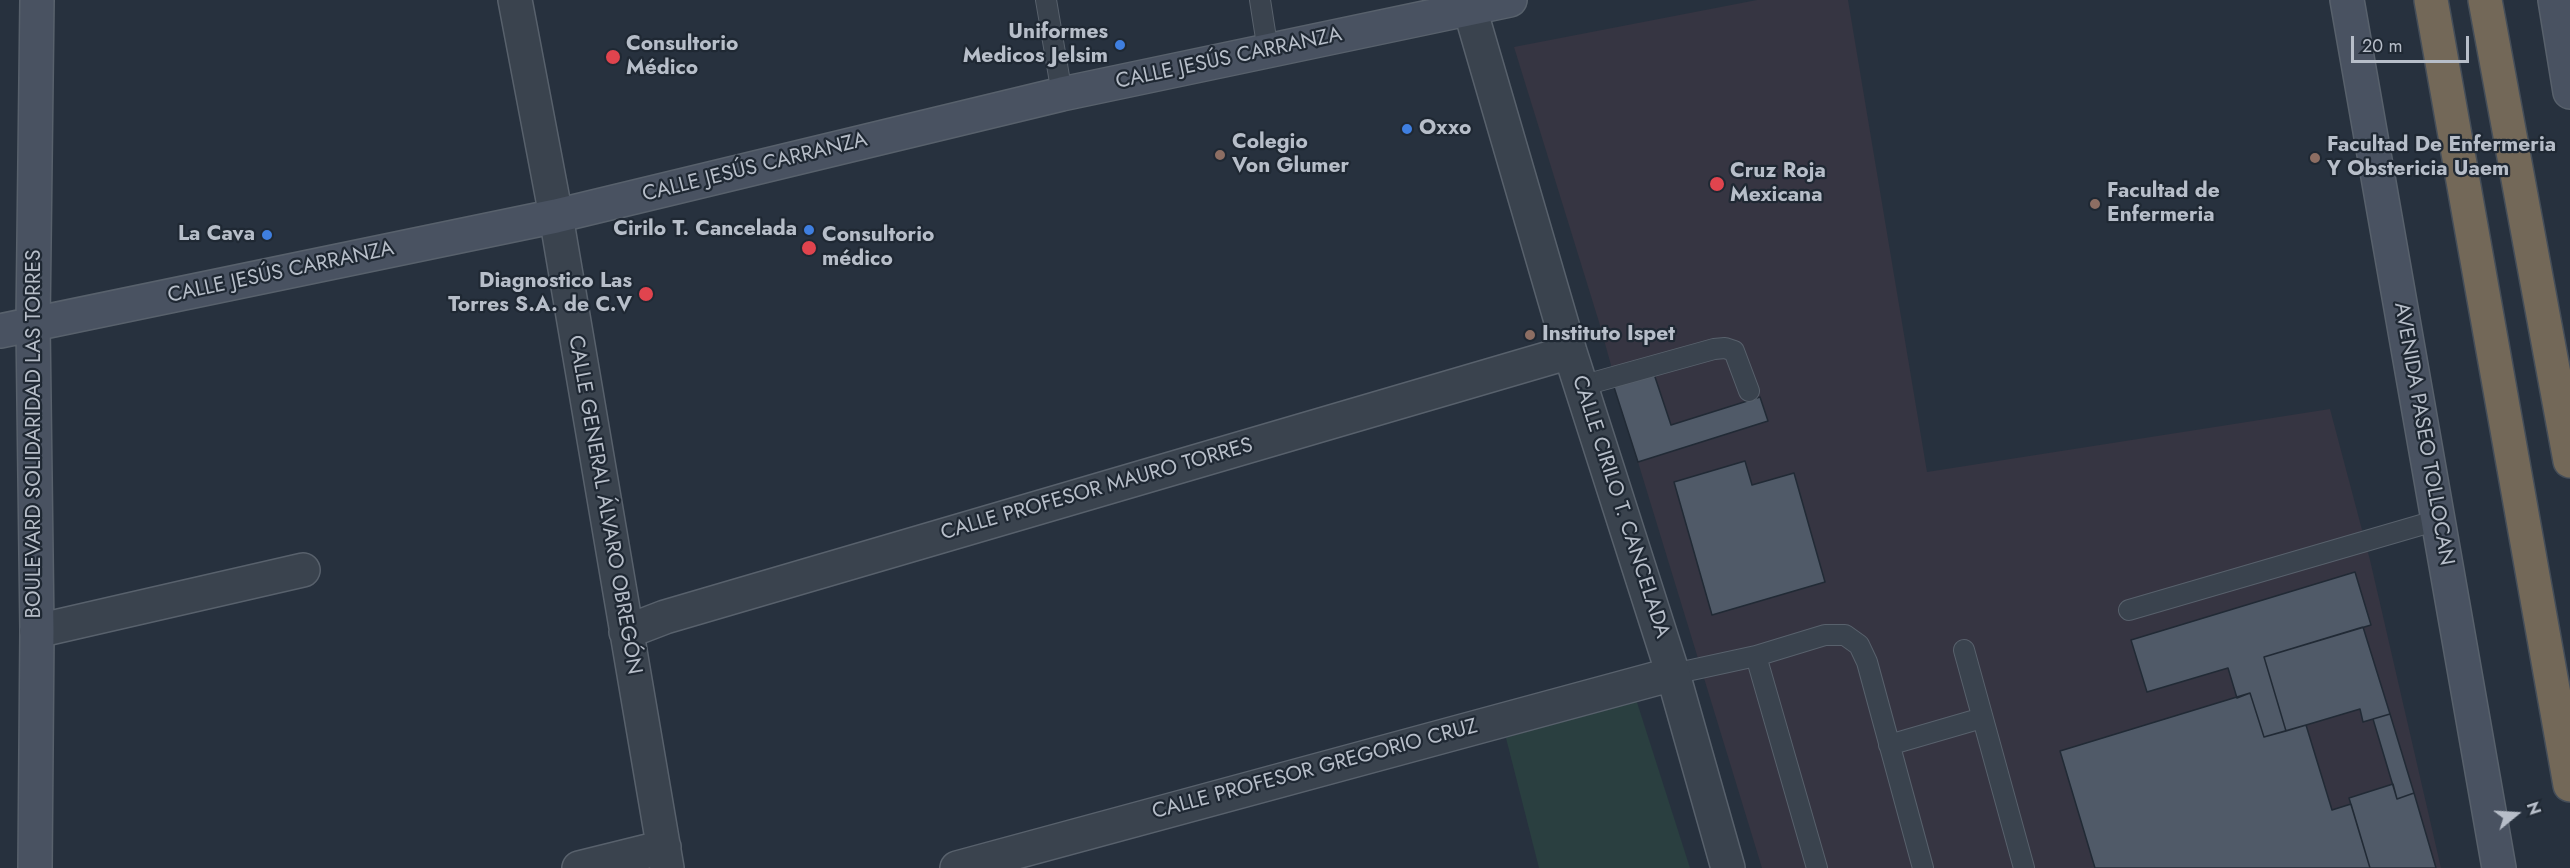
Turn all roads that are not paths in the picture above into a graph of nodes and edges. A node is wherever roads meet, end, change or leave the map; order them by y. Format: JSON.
{"nodes":[{"id":1,"x":37,"y":0,"type":"edge"},
{"id":2,"x":514,"y":0,"type":"edge"},
{"id":3,"x":1046,"y":0,"type":"edge"},
{"id":4,"x":1260,"y":0,"type":"edge"},
{"id":5,"x":1509,"y":0,"type":"edge"},
{"id":6,"x":2347,"y":0,"type":"edge"},
{"id":7,"x":2431,"y":0,"type":"edge"},
{"id":8,"x":2485,"y":0,"type":"edge"},
{"id":9,"x":2555,"y":0,"type":"edge"},
{"id":10,"x":1470,"y":9,"type":"junction"},
{"id":11,"x":1269,"y":51,"type":"junction"},
{"id":12,"x":2570,"y":92,"type":"edge"},
{"id":13,"x":1062,"y":94,"type":"junction"},
{"id":14,"x":556,"y":216,"type":"junction"},
{"id":15,"x":33,"y":324,"type":"junction"},
{"id":16,"x":0,"y":331,"type":"edge"},
{"id":17,"x":1570,"y":352,"type":"junction"},
{"id":18,"x":1581,"y":387,"type":"junction"},
{"id":19,"x":1749,"y":391,"type":"dead end"},
{"id":20,"x":2570,"y":461,"type":"edge"},
{"id":21,"x":2438,"y":520,"type":"junction"},
{"id":22,"x":303,"y":570,"type":"dead end"},
{"id":23,"x":2129,"y":610,"type":"dead end"},
{"id":24,"x":37,"y":631,"type":"junction"},
{"id":25,"x":626,"y":632,"type":"junction"},
{"id":26,"x":1964,"y":651,"type":"dead end"},
{"id":27,"x":1756,"y":656,"type":"junction"},
{"id":28,"x":1673,"y":674,"type":"junction"},
{"id":29,"x":1982,"y":718,"type":"junction"},
{"id":30,"x":1889,"y":745,"type":"junction"},
{"id":31,"x":2570,"y":785,"type":"edge"},
{"id":32,"x":665,"y":857,"type":"edge"},
{"id":33,"x":35,"y":868,"type":"edge"},
{"id":34,"x":579,"y":868,"type":"edge"},
{"id":35,"x":957,"y":868,"type":"edge"},
{"id":36,"x":1728,"y":868,"type":"edge"},
{"id":37,"x":1816,"y":868,"type":"edge"},
{"id":38,"x":1923,"y":868,"type":"edge"},
{"id":39,"x":2024,"y":868,"type":"edge"},
{"id":40,"x":2499,"y":868,"type":"edge"}],
"edges":[{"from":1,"to":15,"type":"main road","name":"BOULEVARD SOLIDARIDAD LAS TORRES"},
{"from":2,"to":14,"type":"street","name":"CALLE GENERAL ÁLVARO OBREGÓN"},
{"from":3,"to":13,"type":"lane"},
{"from":4,"to":11,"type":"lane"},
{"from":5,"to":10,"type":"main road","name":"CALLE JESÚS CARRANZA"},
{"from":6,"to":21,"type":"main road","name":"AVENIDA PASEO TOLLOCAN"},
{"from":7,"to":31,"type":"highway"},
{"from":8,"to":20,"type":"highway"},
{"from":9,"to":12,"type":"main road"},
{"from":10,"to":11,"type":"main road","name":"CALLE JESÚS CARRANZA"},
{"from":10,"to":17,"type":"street","name":"CALLE CIRILO T. CANCELADA"},
{"from":11,"to":13,"type":"main road","name":"CALLE JESÚS CARRANZA"},
{"from":13,"to":14,"type":"main road","name":"CALLE JESÚS CARRANZA"},
{"from":14,"to":15,"type":"main road","name":"CALLE JESÚS CARRANZA"},
{"from":14,"to":25,"type":"street","name":"CALLE GENERAL ÁLVARO OBREGÓN"},
{"from":15,"to":16,"type":"main road","name":"CALLE JESÚS CARRANZA"},
{"from":15,"to":24,"type":"main road","name":"BOULEVARD SOLIDARIDAD LAS TORRES"},
{"from":17,"to":18,"type":"street","name":"CALLE CIRILO T. CANCELADA"},
{"from":17,"to":25,"type":"street","name":"CALLE PROFESOR MAURO TORRES"},
{"from":18,"to":19,"type":"lane"},
{"from":18,"to":28,"type":"street","name":"CALLE CIRILO T. CANCELADA"},
{"from":21,"to":23,"type":"lane"},
{"from":21,"to":40,"type":"main road","name":"AVENIDA PASEO TOLLOCAN"},
{"from":22,"to":24,"type":"street"},
{"from":24,"to":33,"type":"main road","name":"BOULEVARD SOLIDARIDAD LAS TORRES"},
{"from":25,"to":32,"type":"street","name":"CALLE GENERAL ÁLVARO OBREGÓN"},
{"from":26,"to":29,"type":"lane"},
{"from":27,"to":28,"type":"lane"},
{"from":27,"to":30,"type":"lane"},
{"from":27,"to":37,"type":"lane"},
{"from":28,"to":35,"type":"street","name":"CALLE PROFESOR GREGORIO CRUZ"},
{"from":28,"to":36,"type":"street","name":"CALLE CIRILO T. CANCELADA"},
{"from":29,"to":30,"type":"lane"},
{"from":29,"to":39,"type":"lane"},
{"from":30,"to":38,"type":"lane"},
{"from":32,"to":34,"type":"street"}]}
